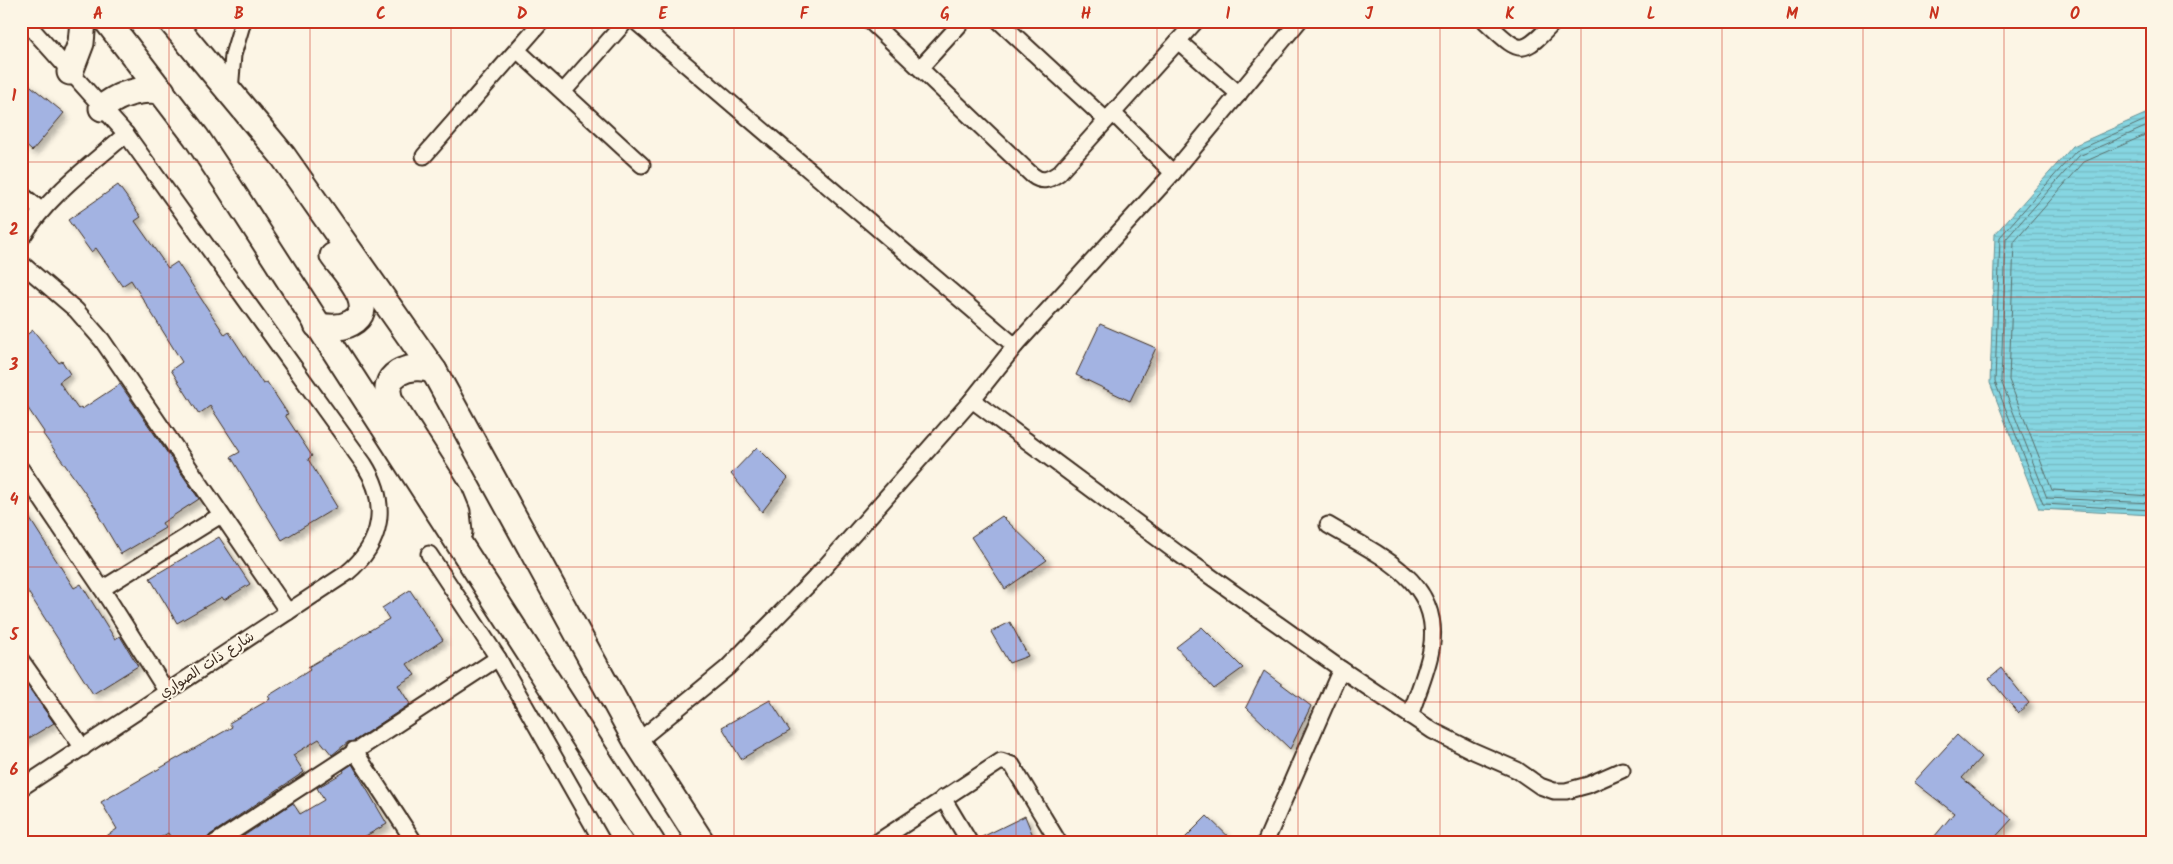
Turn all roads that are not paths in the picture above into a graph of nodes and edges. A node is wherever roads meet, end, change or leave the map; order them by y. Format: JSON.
{"nodes":[{"id":1,"x":25,"y":21,"type":"edge"},
{"id":2,"x":83,"y":21,"type":"edge"},
{"id":3,"x":107,"y":21,"type":"edge"},
{"id":4,"x":170,"y":21,"type":"edge"},
{"id":5,"x":243,"y":21,"type":"edge"},
{"id":6,"x":542,"y":21,"type":"edge"},
{"id":7,"x":626,"y":21,"type":"edge"},
{"id":8,"x":635,"y":21,"type":"edge"},
{"id":9,"x":963,"y":21,"type":"edge"},
{"id":10,"x":999,"y":21,"type":"edge"},
{"id":11,"x":1196,"y":21,"type":"edge"},
{"id":12,"x":1298,"y":21,"type":"edge"},
{"id":13,"x":1486,"y":21,"type":"edge"},
{"id":14,"x":1555,"y":21,"type":"edge"},
{"id":15,"x":875,"y":23,"type":"edge"},
{"id":16,"x":1178,"y":41,"type":"junction"},
{"id":17,"x":517,"y":50,"type":"junction"},
{"id":18,"x":920,"y":68,"type":"junction"},
{"id":19,"x":70,"y":72,"type":"junction"},
{"id":20,"x":162,"y":91,"type":"junction"},
{"id":21,"x":230,"y":91,"type":"junction"},
{"id":22,"x":563,"y":92,"type":"junction"},
{"id":23,"x":1239,"y":94,"type":"junction"},
{"id":24,"x":102,"y":108,"type":"junction"},
{"id":25,"x":1110,"y":116,"type":"junction"},
{"id":26,"x":126,"y":134,"type":"junction"},
{"id":27,"x":424,"y":156,"type":"dead end"},
{"id":28,"x":642,"y":165,"type":"dead end"},
{"id":29,"x":1174,"y":173,"type":"junction"},
{"id":30,"x":21,"y":194,"type":"edge"},
{"id":31,"x":313,"y":197,"type":"junction"},
{"id":32,"x":41,"y":210,"type":"junction"},
{"id":33,"x":21,"y":240,"type":"edge"},
{"id":34,"x":21,"y":263,"type":"edge"},
{"id":35,"x":317,"y":325,"type":"junction"},
{"id":36,"x":1015,"y":346,"type":"junction"},
{"id":37,"x":434,"y":371,"type":"junction"},
{"id":38,"x":972,"y":400,"type":"junction"},
{"id":39,"x":21,"y":469,"type":"edge"},
{"id":40,"x":222,"y":515,"type":"junction"},
{"id":41,"x":1328,"y":525,"type":"dead end"},
{"id":42,"x":458,"y":540,"type":"junction"},
{"id":43,"x":429,"y":554,"type":"dead end"},
{"id":44,"x":102,"y":589,"type":"junction"},
{"id":45,"x":288,"y":612,"type":"junction"},
{"id":46,"x":498,"y":658,"type":"junction"},
{"id":47,"x":21,"y":660,"type":"edge"},
{"id":48,"x":1341,"y":669,"type":"junction"},
{"id":49,"x":167,"y":692,"type":"junction"},
{"id":50,"x":1410,"y":716,"type":"junction"},
{"id":51,"x":637,"y":742,"type":"junction"},
{"id":52,"x":83,"y":748,"type":"junction"},
{"id":53,"x":354,"y":750,"type":"junction"},
{"id":54,"x":1622,"y":770,"type":"dead end"},
{"id":55,"x":21,"y":788,"type":"edge"},
{"id":56,"x":943,"y":798,"type":"junction"},
{"id":57,"x":215,"y":843,"type":"edge"},
{"id":58,"x":415,"y":843,"type":"edge"},
{"id":59,"x":603,"y":843,"type":"edge"},
{"id":60,"x":652,"y":843,"type":"edge"},
{"id":61,"x":702,"y":843,"type":"edge"},
{"id":62,"x":876,"y":843,"type":"edge"},
{"id":63,"x":970,"y":843,"type":"edge"},
{"id":64,"x":1058,"y":843,"type":"edge"},
{"id":65,"x":1265,"y":843,"type":"edge"}],
"edges":[{"from":1,"to":19,"type":"street"},
{"from":2,"to":19,"type":"main road"},
{"from":3,"to":20,"type":"main road"},
{"from":4,"to":21,"type":"main road"},
{"from":5,"to":21,"type":"street"},
{"from":6,"to":17,"type":"street"},
{"from":7,"to":22,"type":"street"},
{"from":8,"to":36,"type":"street"},
{"from":9,"to":18,"type":"street"},
{"from":10,"to":25,"type":"street"},
{"from":11,"to":16,"type":"street"},
{"from":12,"to":23,"type":"street"},
{"from":13,"to":14,"type":"street"},
{"from":15,"to":18,"type":"street"},
{"from":16,"to":23,"type":"street"},
{"from":16,"to":25,"type":"street"},
{"from":17,"to":22,"type":"street"},
{"from":17,"to":27,"type":"street"},
{"from":18,"to":25,"type":"street"},
{"from":19,"to":24,"type":"street"},
{"from":20,"to":24,"type":"main road"},
{"from":20,"to":35,"type":"main road"},
{"from":21,"to":31,"type":"main road"},
{"from":22,"to":28,"type":"street"},
{"from":23,"to":29,"type":"street"},
{"from":24,"to":26,"type":"street"},
{"from":25,"to":29,"type":"street"},
{"from":26,"to":32,"type":"street"},
{"from":26,"to":45,"type":"street","name":"شارع ذات الصواري"},
{"from":29,"to":36,"type":"street"},
{"from":30,"to":32,"type":"street"},
{"from":31,"to":35,"type":"main road"},
{"from":31,"to":37,"type":"main road"},
{"from":32,"to":33,"type":"street"},
{"from":34,"to":40,"type":"street"},
{"from":35,"to":42,"type":"main road"},
{"from":36,"to":38,"type":"street"},
{"from":37,"to":42,"type":"main road"},
{"from":37,"to":51,"type":"main road"},
{"from":38,"to":48,"type":"street"},
{"from":38,"to":51,"type":"street"},
{"from":39,"to":44,"type":"street"},
{"from":40,"to":44,"type":"street"},
{"from":40,"to":45,"type":"street"},
{"from":41,"to":50,"type":"street"},
{"from":42,"to":60,"type":"main road"},
{"from":43,"to":46,"type":"street"},
{"from":44,"to":49,"type":"street"},
{"from":45,"to":49,"type":"street","name":"شارع ذات الصواري"},
{"from":46,"to":53,"type":"street"},
{"from":46,"to":59,"type":"street"},
{"from":47,"to":52,"type":"street"},
{"from":48,"to":50,"type":"street"},
{"from":48,"to":65,"type":"street"},
{"from":49,"to":52,"type":"street","name":"شارع ذات الصواري"},
{"from":50,"to":54,"type":"street"},
{"from":51,"to":61,"type":"main road"},
{"from":52,"to":55,"type":"street","name":"شارع ذات الصواري"},
{"from":53,"to":57,"type":"street"},
{"from":53,"to":58,"type":"street"},
{"from":56,"to":62,"type":"street"},
{"from":56,"to":63,"type":"street"},
{"from":56,"to":64,"type":"street"}]}
